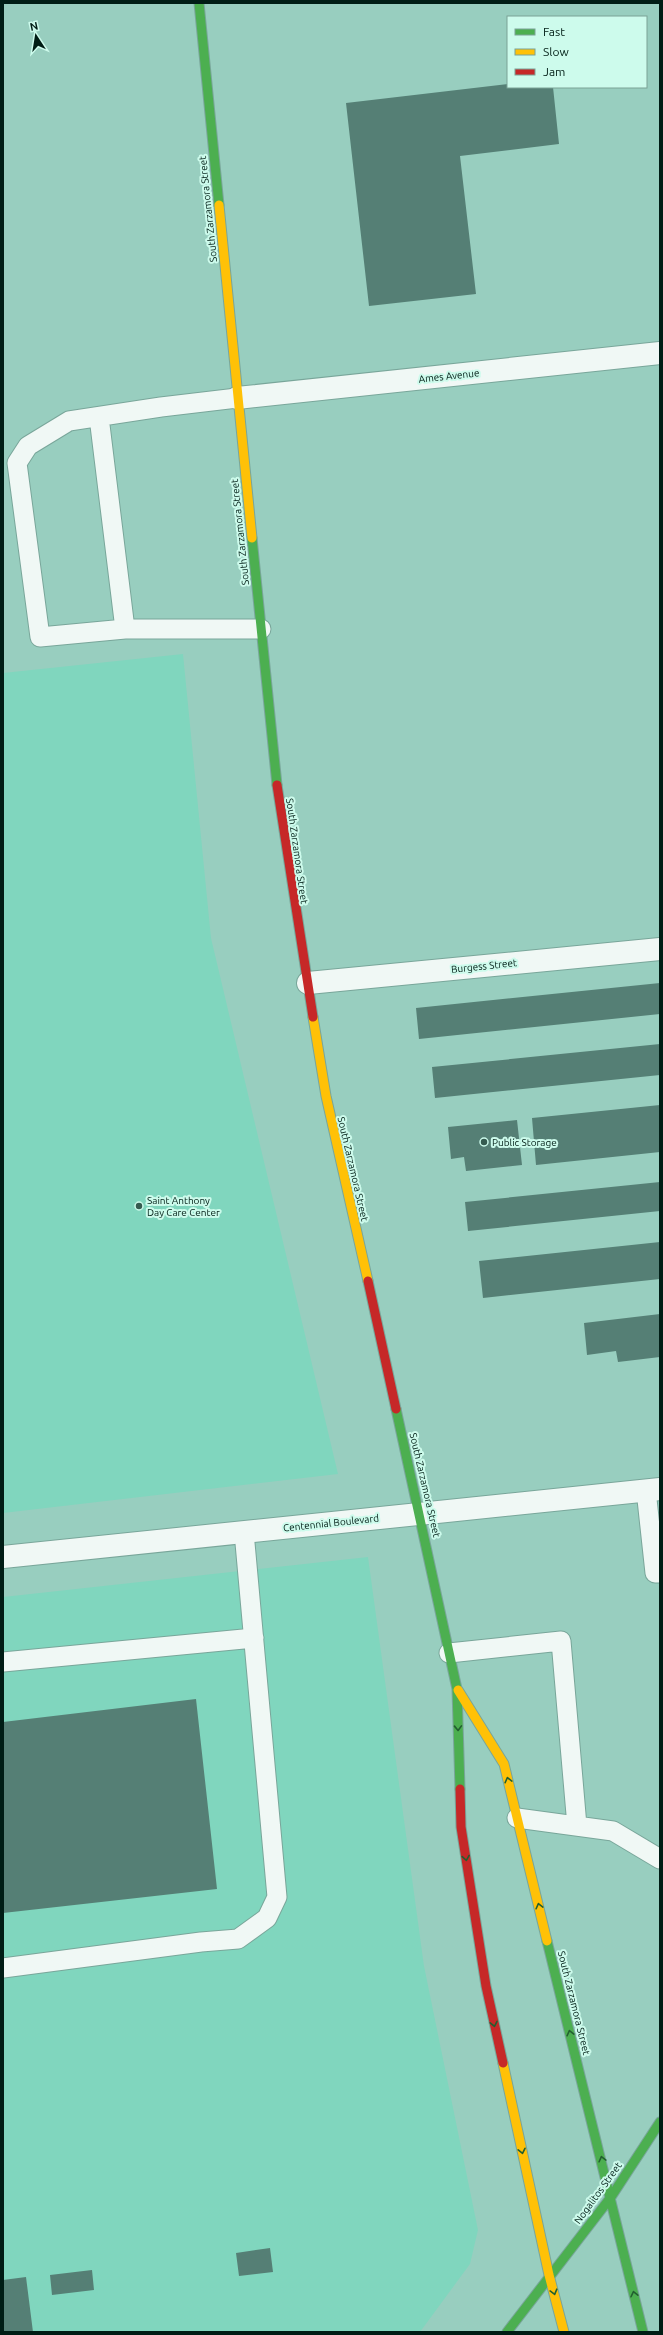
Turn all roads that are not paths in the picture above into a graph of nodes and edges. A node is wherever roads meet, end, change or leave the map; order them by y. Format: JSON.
{"nodes":[{"id":1,"x":199,"y":3,"type":"edge"},
{"id":2,"x":660,"y":353,"type":"edge"},
{"id":3,"x":238,"y":398,"type":"junction"},
{"id":4,"x":100,"y":417,"type":"junction"},
{"id":5,"x":125,"y":629,"type":"junction"},
{"id":6,"x":261,"y":629,"type":"junction"},
{"id":7,"x":660,"y":949,"type":"edge"},
{"id":8,"x":308,"y":984,"type":"junction"},
{"id":9,"x":653,"y":1490,"type":"edge"},
{"id":10,"x":420,"y":1514,"type":"junction"},
{"id":11,"x":244,"y":1532,"type":"junction"},
{"id":12,"x":3,"y":1557,"type":"edge"},
{"id":13,"x":660,"y":1573,"type":"edge"},
{"id":14,"x":254,"y":1638,"type":"junction"},
{"id":15,"x":449,"y":1653,"type":"junction"},
{"id":16,"x":3,"y":1662,"type":"edge"},
{"id":17,"x":457,"y":1689,"type":"junction"},
{"id":18,"x":517,"y":1818,"type":"junction"},
{"id":19,"x":577,"y":1826,"type":"junction"},
{"id":20,"x":660,"y":1859,"type":"edge"},
{"id":21,"x":3,"y":1968,"type":"edge"},
{"id":22,"x":660,"y":2122,"type":"edge"},
{"id":23,"x":611,"y":2197,"type":"junction"},
{"id":24,"x":549,"y":2275,"type":"junction"},
{"id":25,"x":507,"y":2332,"type":"edge"},
{"id":26,"x":564,"y":2332,"type":"edge"},
{"id":27,"x":643,"y":2332,"type":"edge"}],
"edges":[{"from":1,"to":3,"type":"main road","name":"South Zarzamora Street"},
{"from":2,"to":3,"type":"street","name":"Ames Avenue"},
{"from":3,"to":4,"type":"lane"},
{"from":3,"to":6,"type":"main road","name":"South Zarzamora Street"},
{"from":4,"to":5,"type":"lane"},
{"from":4,"to":5,"type":"lane"},
{"from":5,"to":6,"type":"lane"},
{"from":6,"to":8,"type":"main road","name":"South Zarzamora Street"},
{"from":7,"to":8,"type":"street","name":"Burgess Street"},
{"from":8,"to":10,"type":"main road","name":"South Zarzamora Street"},
{"from":9,"to":10,"type":"street","name":"Centennial Boulevard"},
{"from":9,"to":13,"type":"lane"},
{"from":10,"to":11,"type":"street","name":"Centennial Boulevard"},
{"from":10,"to":15,"type":"main road","name":"South Zarzamora Street"},
{"from":11,"to":12,"type":"street","name":"Centennial Boulevard"},
{"from":11,"to":14,"type":"lane"},
{"from":14,"to":16,"type":"lane"},
{"from":14,"to":21,"type":"lane"},
{"from":15,"to":17,"type":"main road","name":"South Zarzamora Street"},
{"from":15,"to":19,"type":"lane"},
{"from":18,"to":17,"type":"main road","name":"South Zarzamora Street","one_way":true},
{"from":17,"to":24,"type":"main road","name":"South Zarzamora Street","one_way":true},
{"from":18,"to":19,"type":"lane"},
{"from":23,"to":18,"type":"main road","name":"South Zarzamora Street","one_way":true},
{"from":19,"to":20,"type":"lane"},
{"from":22,"to":23,"type":"main road","name":"Nogalitos Street"},
{"from":23,"to":24,"type":"main road","name":"Nogalitos Street"},
{"from":27,"to":23,"type":"main road","name":"South Zarzamora Street","one_way":true},
{"from":24,"to":25,"type":"main road","name":"Nogalitos Street"},
{"from":24,"to":26,"type":"main road","name":"South Zarzamora Street","one_way":true}]}
